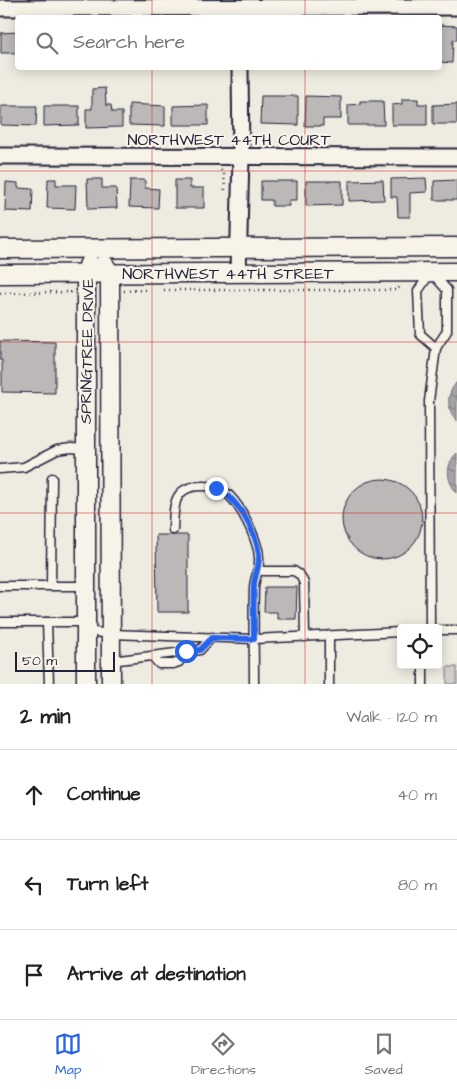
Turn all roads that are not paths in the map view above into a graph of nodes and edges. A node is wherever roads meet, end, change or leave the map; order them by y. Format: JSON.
{"nodes":[{"id":1,"x":0,"y":8,"type":"edge"},
{"id":2,"x":457,"y":8,"type":"edge"},
{"id":3,"x":240,"y":9,"type":"edge"},
{"id":4,"x":240,"y":70,"type":"edge"},
{"id":5,"x":0,"y":156,"type":"edge"},
{"id":6,"x":241,"y":156,"type":"junction"},
{"id":7,"x":457,"y":157,"type":"edge"},
{"id":8,"x":431,"y":247,"type":"junction"},
{"id":9,"x":457,"y":247,"type":"edge"},
{"id":10,"x":95,"y":248,"type":"junction"},
{"id":11,"x":239,"y":248,"type":"junction"},
{"id":12,"x":0,"y":249,"type":"edge"},
{"id":13,"x":430,"y":272,"type":"junction"},
{"id":14,"x":457,"y":272,"type":"edge"},
{"id":15,"x":86,"y":273,"type":"junction"},
{"id":16,"x":110,"y":273,"type":"junction"},
{"id":17,"x":238,"y":273,"type":"junction"},
{"id":18,"x":0,"y":274,"type":"edge"},
{"id":19,"x":457,"y":330,"type":"edge"},
{"id":20,"x":447,"y":331,"type":"junction"},
{"id":21,"x":436,"y":348,"type":"junction"},
{"id":22,"x":85,"y":448,"type":"junction"},
{"id":23,"x":0,"y":469,"type":"edge"},
{"id":24,"x":52,"y":478,"type":"dead end"},
{"id":25,"x":173,"y":530,"type":"dead end"},
{"id":26,"x":258,"y":569,"type":"junction"},
{"id":27,"x":0,"y":586,"type":"edge"},
{"id":28,"x":51,"y":586,"type":"junction"},
{"id":29,"x":86,"y":586,"type":"junction"},
{"id":30,"x":0,"y":622,"type":"edge"},
{"id":31,"x":47,"y":622,"type":"junction"},
{"id":32,"x":430,"y":624,"type":"edge"},
{"id":33,"x":86,"y":627,"type":"junction"},
{"id":34,"x":442,"y":630,"type":"edge"},
{"id":35,"x":457,"y":630,"type":"edge"},
{"id":36,"x":397,"y":632,"type":"edge"},
{"id":37,"x":110,"y":634,"type":"junction"},
{"id":38,"x":329,"y":636,"type":"junction"},
{"id":39,"x":305,"y":637,"type":"junction"},
{"id":40,"x":212,"y":638,"type":"junction"},
{"id":41,"x":254,"y":639,"type":"junction"},
{"id":42,"x":111,"y":661,"type":"junction"},
{"id":43,"x":423,"y":669,"type":"edge"},
{"id":44,"x":49,"y":684,"type":"edge"},
{"id":45,"x":86,"y":684,"type":"edge"},
{"id":46,"x":111,"y":684,"type":"edge"},
{"id":47,"x":254,"y":684,"type":"edge"},
{"id":48,"x":329,"y":684,"type":"edge"},
{"id":49,"x":423,"y":684,"type":"edge"}],
"edges":[{"from":1,"to":3,"type":"street"},
{"from":2,"to":3,"type":"street"},
{"from":4,"to":6,"type":"street"},
{"from":5,"to":6,"type":"street","name":"NORTHWEST 44TH COURT"},
{"from":6,"to":7,"type":"street","name":"NORTHWEST 44TH COURT"},
{"from":6,"to":11,"type":"street"},
{"from":8,"to":9,"type":"street","name":"NORTHWEST 44TH STREET"},
{"from":8,"to":11,"type":"street","name":"NORTHWEST 44TH STREET"},
{"from":8,"to":13,"type":"street"},
{"from":10,"to":11,"type":"street","name":"NORTHWEST 44TH STREET"},
{"from":10,"to":12,"type":"street","name":"NORTHWEST 44TH STREET"},
{"from":10,"to":15,"type":"street","name":"SPRINGTREE DRIVE"},
{"from":10,"to":16,"type":"street","name":"SPRINGTREE DRIVE"},
{"from":11,"to":17,"type":"street"},
{"from":13,"to":14,"type":"street","name":"NORTHWEST 44TH STREET"},
{"from":13,"to":17,"type":"street","name":"NORTHWEST 44TH STREET"},
{"from":13,"to":20,"type":"lane"},
{"from":13,"to":21,"type":"lane"},
{"from":15,"to":16,"type":"street","name":"NORTHWEST 44TH STREET"},
{"from":15,"to":18,"type":"street","name":"NORTHWEST 44TH STREET"},
{"from":15,"to":22,"type":"street","name":"SPRINGTREE DRIVE"},
{"from":16,"to":17,"type":"street","name":"NORTHWEST 44TH STREET"},
{"from":16,"to":37,"type":"street","name":"SPRINGTREE DRIVE"},
{"from":19,"to":20,"type":"lane"},
{"from":20,"to":21,"type":"lane"},
{"from":21,"to":32,"type":"lane"},
{"from":22,"to":23,"type":"lane"},
{"from":22,"to":29,"type":"street","name":"SPRINGTREE DRIVE"},
{"from":24,"to":28,"type":"lane"},
{"from":25,"to":26,"type":"lane"},
{"from":26,"to":39,"type":"lane"},
{"from":26,"to":41,"type":"lane"},
{"from":27,"to":28,"type":"lane"},
{"from":28,"to":29,"type":"lane"},
{"from":29,"to":33,"type":"street","name":"SPRINGTREE DRIVE"},
{"from":30,"to":31,"type":"lane"},
{"from":31,"to":33,"type":"lane"},
{"from":31,"to":44,"type":"lane"},
{"from":33,"to":37,"type":"lane"},
{"from":33,"to":45,"type":"street","name":"SPRINGTREE DRIVE"},
{"from":34,"to":35,"type":"lane"},
{"from":36,"to":38,"type":"lane"},
{"from":37,"to":40,"type":"lane"},
{"from":37,"to":42,"type":"street","name":"SPRINGTREE DRIVE"},
{"from":38,"to":39,"type":"lane"},
{"from":38,"to":48,"type":"lane"},
{"from":39,"to":41,"type":"lane"},
{"from":40,"to":41,"type":"lane"},
{"from":40,"to":42,"type":"lane"},
{"from":41,"to":47,"type":"lane"},
{"from":42,"to":46,"type":"street","name":"SPRINGTREE DRIVE"},
{"from":43,"to":49,"type":"lane"}]}
